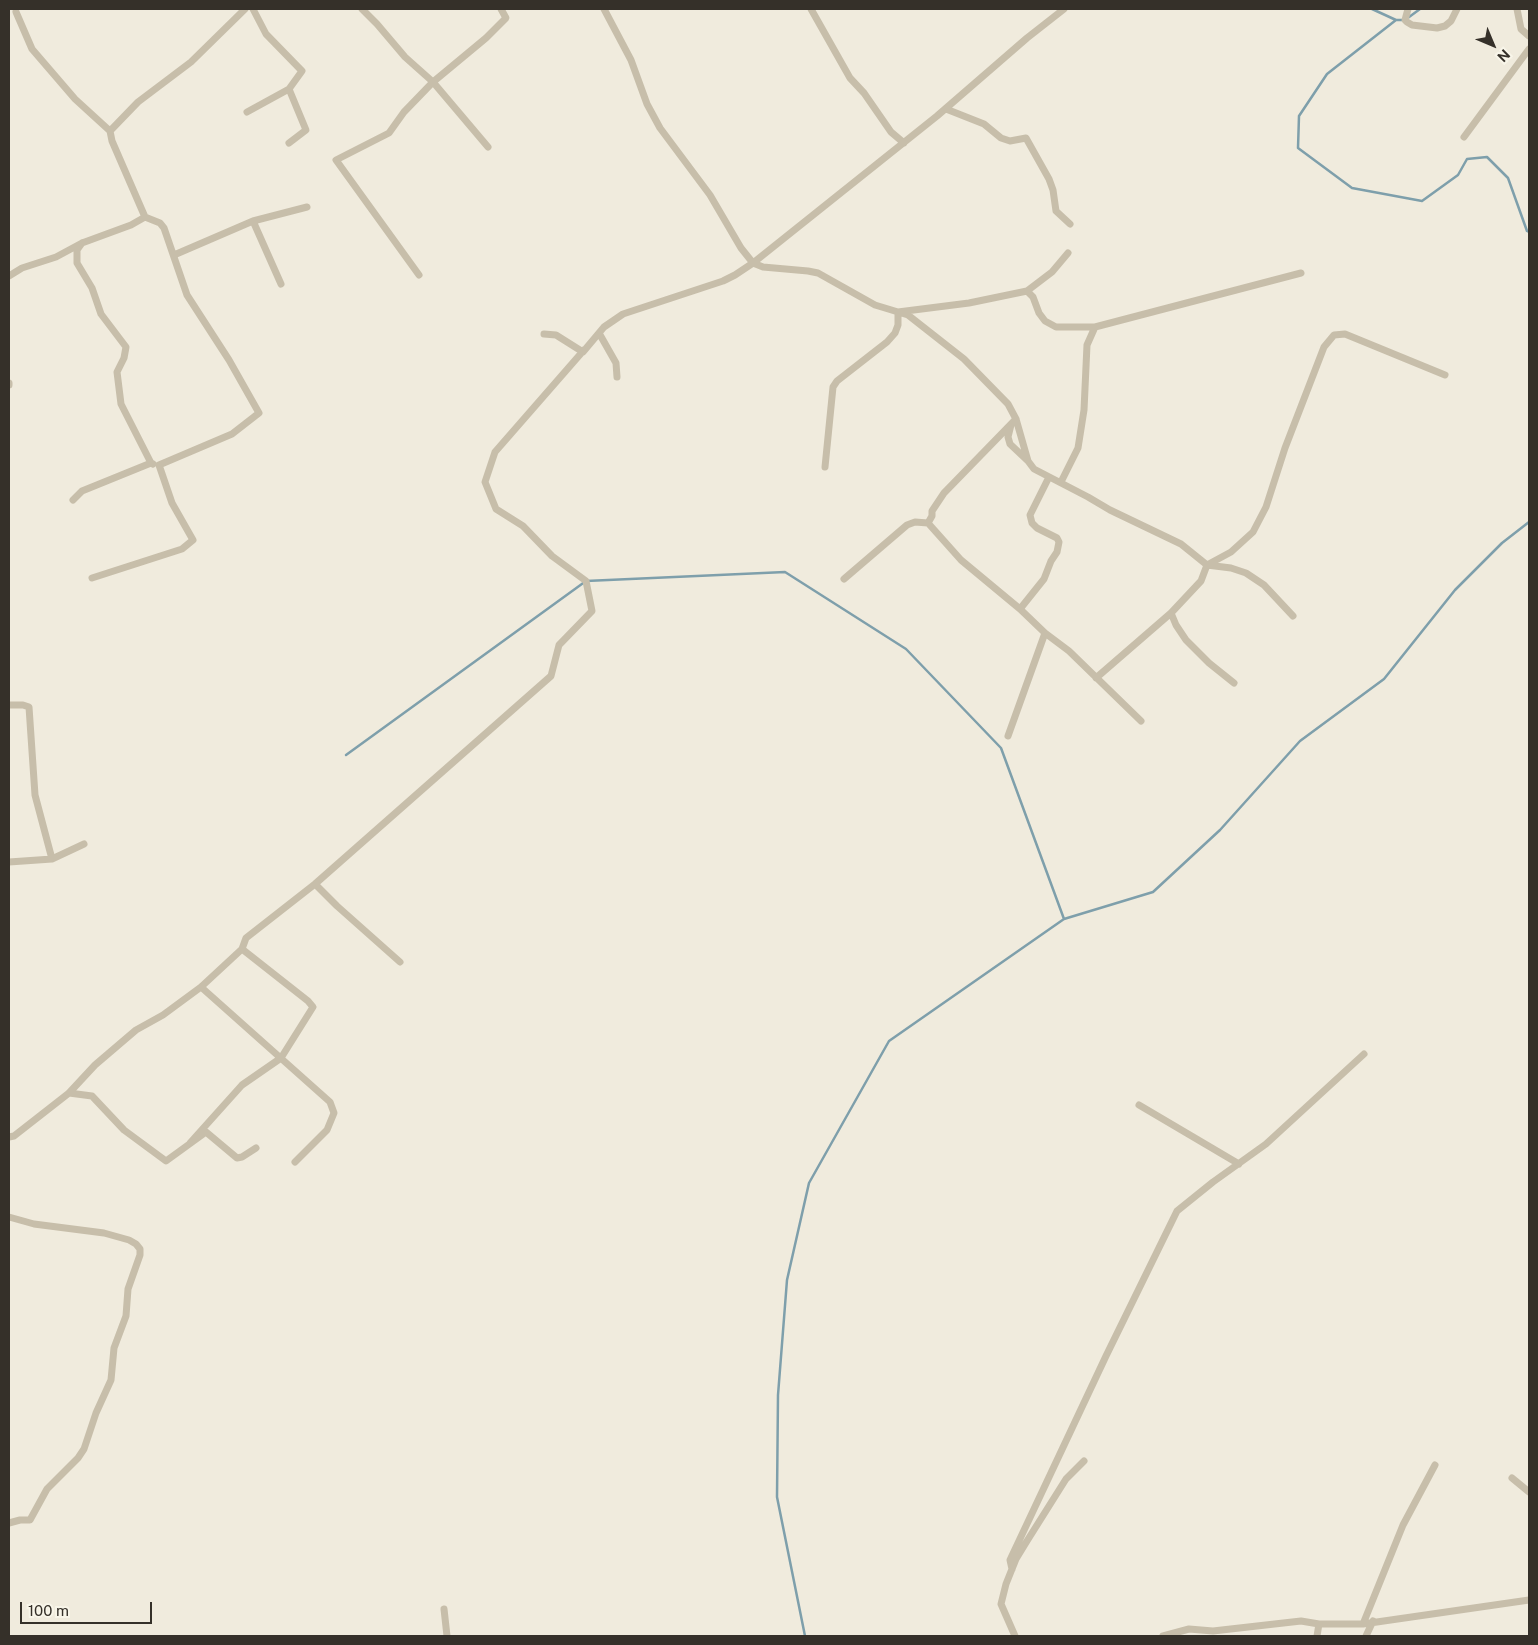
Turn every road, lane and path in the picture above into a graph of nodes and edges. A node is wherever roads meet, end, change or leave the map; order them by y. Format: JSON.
{"nodes":[{"id":1,"x":245,"y":9,"type":"edge"},
{"id":2,"x":253,"y":9,"type":"edge"},
{"id":3,"x":362,"y":9,"type":"edge"},
{"id":4,"x":501,"y":9,"type":"edge"},
{"id":5,"x":604,"y":9,"type":"edge"},
{"id":6,"x":811,"y":9,"type":"edge"},
{"id":7,"x":1064,"y":9,"type":"edge"},
{"id":8,"x":1408,"y":9,"type":"edge"},
{"id":9,"x":1457,"y":9,"type":"edge"},
{"id":10,"x":1517,"y":9,"type":"edge"},
{"id":11,"x":17,"y":10,"type":"edge"},
{"id":12,"x":1529,"y":36,"type":"edge"},
{"id":13,"x":1529,"y":49,"type":"edge"},
{"id":14,"x":433,"y":82,"type":"junction"},
{"id":15,"x":289,"y":89,"type":"junction"},
{"id":16,"x":946,"y":109,"type":"junction"},
{"id":17,"x":247,"y":112,"type":"dead end"},
{"id":18,"x":110,"y":131,"type":"junction"},
{"id":19,"x":1464,"y":137,"type":"dead end"},
{"id":20,"x":289,"y":143,"type":"dead end"},
{"id":21,"x":904,"y":143,"type":"junction"},
{"id":22,"x":488,"y":147,"type":"dead end"},
{"id":23,"x":306,"y":207,"type":"dead end"},
{"id":24,"x":145,"y":217,"type":"junction"},
{"id":25,"x":253,"y":221,"type":"junction"},
{"id":26,"x":1070,"y":224,"type":"dead end"},
{"id":27,"x":82,"y":243,"type":"junction"},
{"id":28,"x":1068,"y":253,"type":"dead end"},
{"id":29,"x":174,"y":255,"type":"junction"},
{"id":30,"x":754,"y":263,"type":"junction"},
{"id":31,"x":1301,"y":273,"type":"dead end"},
{"id":32,"x":420,"y":275,"type":"dead end"},
{"id":33,"x":9,"y":276,"type":"edge"},
{"id":34,"x":281,"y":284,"type":"dead end"},
{"id":35,"x":1027,"y":292,"type":"junction"},
{"id":36,"x":898,"y":312,"type":"junction"},
{"id":37,"x":1095,"y":327,"type":"junction"},
{"id":38,"x":599,"y":333,"type":"junction"},
{"id":39,"x":544,"y":334,"type":"dead end"},
{"id":40,"x":584,"y":350,"type":"junction"},
{"id":41,"x":1445,"y":375,"type":"dead end"},
{"id":42,"x":617,"y":377,"type":"dead end"},
{"id":43,"x":1014,"y":422,"type":"junction"},
{"id":44,"x":1028,"y":461,"type":"junction"},
{"id":45,"x":155,"y":464,"type":"junction"},
{"id":46,"x":825,"y":467,"type":"dead end"},
{"id":47,"x":1049,"y":477,"type":"junction"},
{"id":48,"x":1061,"y":482,"type":"junction"},
{"id":49,"x":73,"y":500,"type":"dead end"},
{"id":50,"x":928,"y":523,"type":"junction"},
{"id":51,"x":1208,"y":565,"type":"junction"},
{"id":52,"x":92,"y":578,"type":"dead end"},
{"id":53,"x":844,"y":579,"type":"dead end"},
{"id":54,"x":1020,"y":609,"type":"junction"},
{"id":55,"x":1171,"y":613,"type":"junction"},
{"id":56,"x":1294,"y":616,"type":"dead end"},
{"id":57,"x":1045,"y":633,"type":"junction"},
{"id":58,"x":1096,"y":678,"type":"junction"},
{"id":59,"x":1234,"y":684,"type":"dead end"},
{"id":60,"x":9,"y":705,"type":"edge"},
{"id":61,"x":1141,"y":721,"type":"dead end"},
{"id":62,"x":1008,"y":736,"type":"dead end"},
{"id":63,"x":84,"y":844,"type":"dead end"},
{"id":64,"x":52,"y":859,"type":"junction"},
{"id":65,"x":9,"y":862,"type":"edge"},
{"id":66,"x":315,"y":884,"type":"junction"},
{"id":67,"x":242,"y":948,"type":"junction"},
{"id":68,"x":400,"y":962,"type":"dead end"},
{"id":69,"x":201,"y":987,"type":"junction"},
{"id":70,"x":1364,"y":1054,"type":"dead end"},
{"id":71,"x":281,"y":1058,"type":"junction"},
{"id":72,"x":69,"y":1093,"type":"junction"},
{"id":73,"x":1139,"y":1105,"type":"dead end"},
{"id":74,"x":9,"y":1129,"type":"edge"},
{"id":75,"x":11,"y":1137,"type":"edge"},
{"id":76,"x":190,"y":1143,"type":"junction"},
{"id":77,"x":256,"y":1148,"type":"dead end"},
{"id":78,"x":295,"y":1162,"type":"dead end"},
{"id":79,"x":1239,"y":1164,"type":"junction"},
{"id":80,"x":9,"y":1217,"type":"edge"},
{"id":81,"x":1084,"y":1460,"type":"dead end"},
{"id":82,"x":1435,"y":1464,"type":"dead end"},
{"id":83,"x":1512,"y":1478,"type":"dead end"},
{"id":84,"x":1529,"y":1492,"type":"edge"},
{"id":85,"x":9,"y":1522,"type":"edge"},
{"id":86,"x":1012,"y":1569,"type":"junction"},
{"id":87,"x":1529,"y":1600,"type":"edge"},
{"id":88,"x":444,"y":1609,"type":"dead end"},
{"id":89,"x":1373,"y":1621,"type":"junction"},
{"id":90,"x":1319,"y":1624,"type":"junction"},
{"id":91,"x":1364,"y":1624,"type":"junction"},
{"id":92,"x":1212,"y":1634,"type":"edge"},
{"id":93,"x":447,"y":1636,"type":"edge"},
{"id":94,"x":1015,"y":1636,"type":"edge"},
{"id":95,"x":1163,"y":1636,"type":"edge"},
{"id":96,"x":1317,"y":1636,"type":"edge"},
{"id":97,"x":1366,"y":1636,"type":"edge"}],
"edges":[{"from":1,"to":18,"type":"street"},
{"from":2,"to":15,"type":"street"},
{"from":3,"to":14,"type":"street"},
{"from":4,"to":14,"type":"street"},
{"from":5,"to":30,"type":"street"},
{"from":6,"to":21,"type":"street"},
{"from":7,"to":16,"type":"street"},
{"from":8,"to":9,"type":"street"},
{"from":10,"to":12,"type":"street"},
{"from":11,"to":18,"type":"street"},
{"from":13,"to":19,"type":"street"},
{"from":14,"to":22,"type":"street"},
{"from":14,"to":32,"type":"street"},
{"from":15,"to":17,"type":"street"},
{"from":15,"to":20,"type":"street"},
{"from":16,"to":21,"type":"street"},
{"from":16,"to":26,"type":"street"},
{"from":18,"to":24,"type":"street"},
{"from":21,"to":30,"type":"street"},
{"from":23,"to":25,"type":"street"},
{"from":24,"to":27,"type":"street"},
{"from":24,"to":29,"type":"street"},
{"from":25,"to":29,"type":"street"},
{"from":25,"to":34,"type":"street"},
{"from":27,"to":33,"type":"street"},
{"from":27,"to":45,"type":"street"},
{"from":28,"to":35,"type":"street"},
{"from":29,"to":45,"type":"street"},
{"from":30,"to":36,"type":"street"},
{"from":30,"to":38,"type":"street"},
{"from":31,"to":37,"type":"street"},
{"from":35,"to":36,"type":"street"},
{"from":35,"to":37,"type":"street"},
{"from":36,"to":43,"type":"street"},
{"from":36,"to":46,"type":"street"},
{"from":37,"to":48,"type":"street"},
{"from":38,"to":40,"type":"street"},
{"from":38,"to":42,"type":"street"},
{"from":39,"to":40,"type":"street"},
{"from":40,"to":66,"type":"street"},
{"from":41,"to":51,"type":"street"},
{"from":43,"to":44,"type":"street"},
{"from":43,"to":44,"type":"street"},
{"from":43,"to":50,"type":"street"},
{"from":44,"to":47,"type":"street"},
{"from":45,"to":49,"type":"street"},
{"from":45,"to":52,"type":"street"},
{"from":47,"to":48,"type":"street"},
{"from":47,"to":54,"type":"street"},
{"from":48,"to":51,"type":"street"},
{"from":50,"to":53,"type":"street"},
{"from":50,"to":54,"type":"street"},
{"from":51,"to":55,"type":"street"},
{"from":51,"to":56,"type":"street"},
{"from":54,"to":57,"type":"street"},
{"from":55,"to":58,"type":"street"},
{"from":55,"to":59,"type":"street"},
{"from":57,"to":58,"type":"street"},
{"from":57,"to":62,"type":"street"},
{"from":58,"to":61,"type":"street"},
{"from":60,"to":64,"type":"street"},
{"from":63,"to":64,"type":"street"},
{"from":64,"to":65,"type":"street"},
{"from":66,"to":67,"type":"street"},
{"from":66,"to":68,"type":"street"},
{"from":67,"to":69,"type":"street"},
{"from":67,"to":71,"type":"street"},
{"from":69,"to":71,"type":"street"},
{"from":69,"to":72,"type":"street"},
{"from":70,"to":79,"type":"street"},
{"from":71,"to":76,"type":"street"},
{"from":71,"to":78,"type":"street"},
{"from":72,"to":75,"type":"street"},
{"from":72,"to":76,"type":"street"},
{"from":73,"to":79,"type":"street"},
{"from":74,"to":75,"type":"street"},
{"from":76,"to":77,"type":"street"},
{"from":79,"to":86,"type":"street"},
{"from":80,"to":85,"type":"street"},
{"from":81,"to":86,"type":"street"},
{"from":82,"to":91,"type":"street"},
{"from":83,"to":84,"type":"street"},
{"from":86,"to":94,"type":"street"},
{"from":87,"to":89,"type":"street"},
{"from":88,"to":93,"type":"street"},
{"from":89,"to":91,"type":"street"},
{"from":89,"to":97,"type":"street"},
{"from":90,"to":91,"type":"street"},
{"from":90,"to":92,"type":"street"},
{"from":90,"to":96,"type":"street"},
{"from":92,"to":95,"type":"street"}]}
